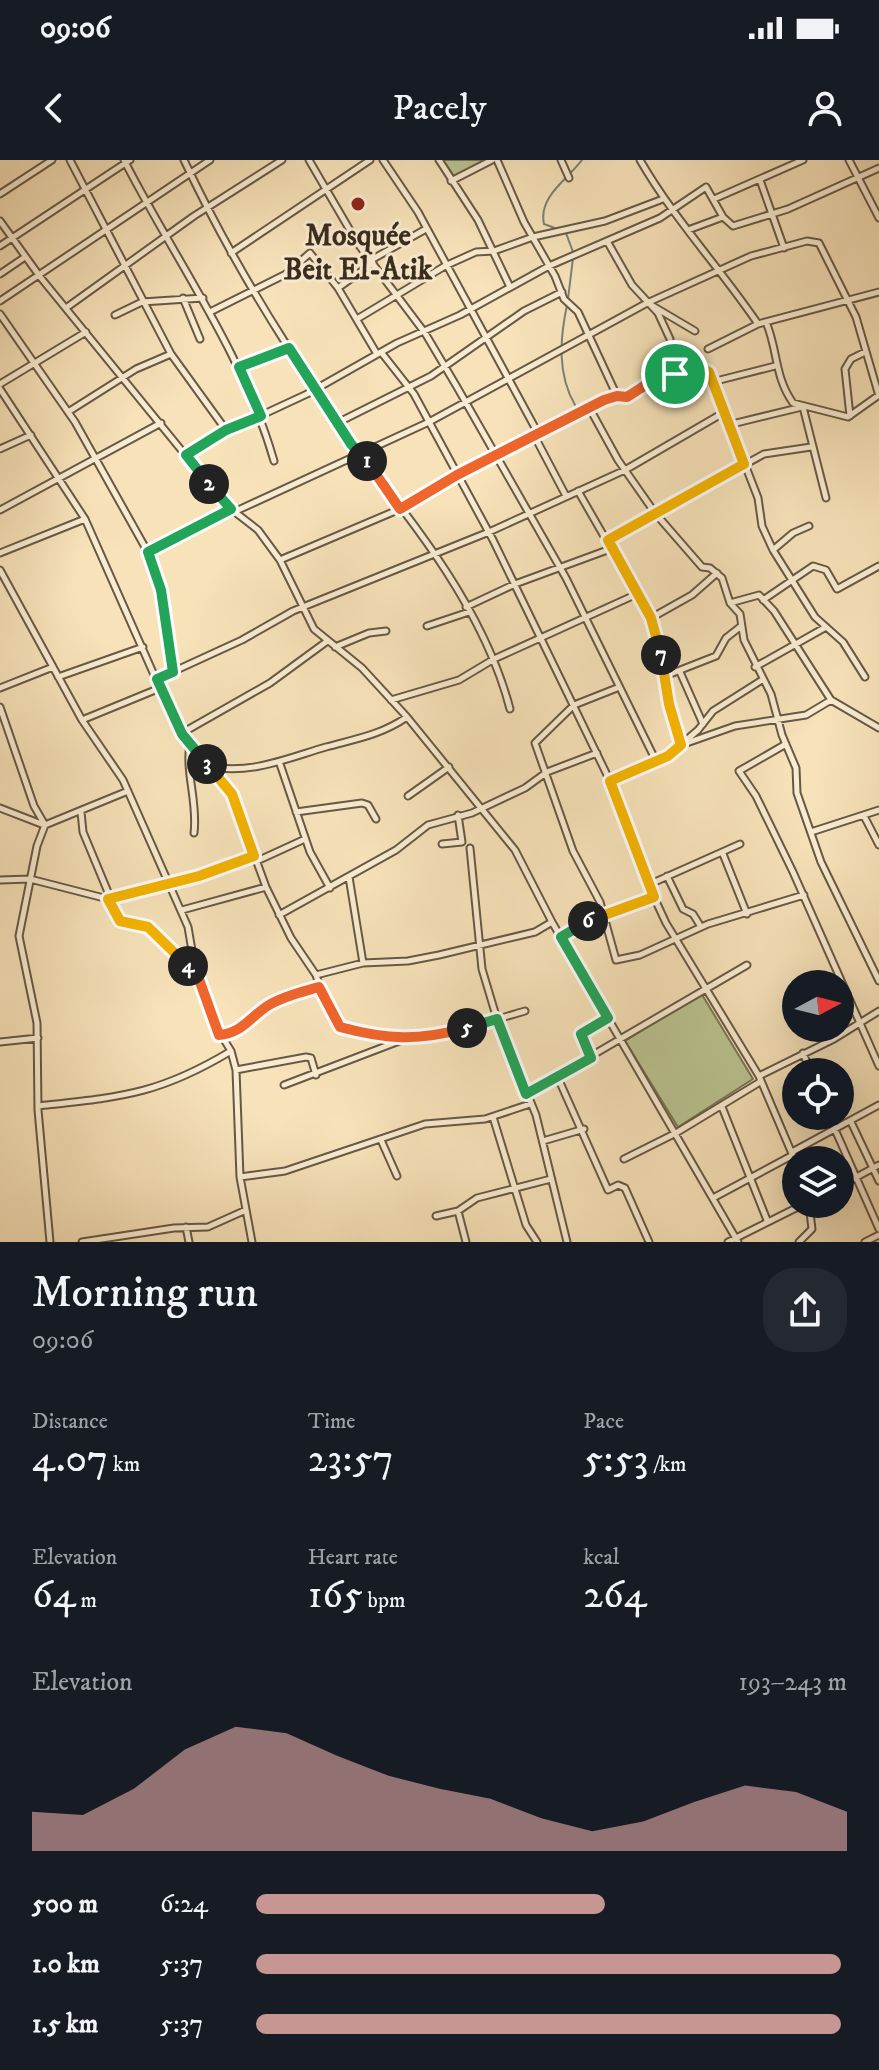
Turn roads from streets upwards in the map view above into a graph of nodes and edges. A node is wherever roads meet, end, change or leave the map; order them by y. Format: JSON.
{"nodes":[{"id":1,"x":52,"y":160,"type":"edge"},
{"id":2,"x":70,"y":160,"type":"edge"},
{"id":3,"x":184,"y":160,"type":"edge"},
{"id":4,"x":210,"y":160,"type":"edge"},
{"id":5,"x":282,"y":160,"type":"edge"},
{"id":6,"x":309,"y":160,"type":"edge"},
{"id":7,"x":370,"y":160,"type":"edge"},
{"id":8,"x":383,"y":160,"type":"edge"},
{"id":9,"x":439,"y":160,"type":"edge"},
{"id":10,"x":494,"y":160,"type":"edge"},
{"id":11,"x":561,"y":160,"type":"edge"},
{"id":12,"x":640,"y":160,"type":"edge"},
{"id":13,"x":803,"y":160,"type":"edge"},
{"id":14,"x":849,"y":160,"type":"edge"},
{"id":15,"x":127,"y":161,"type":"edge"},
{"id":16,"x":879,"y":168,"type":"edge"},
{"id":17,"x":190,"y":173,"type":"junction"},
{"id":18,"x":860,"y":177,"type":"junction"},
{"id":19,"x":569,"y":178,"type":"dead end"},
{"id":20,"x":760,"y":180,"type":"junction"},
{"id":21,"x":451,"y":181,"type":"junction"},
{"id":22,"x":84,"y":191,"type":"junction"},
{"id":23,"x":325,"y":192,"type":"junction"},
{"id":24,"x":0,"y":194,"type":"edge"},
{"id":25,"x":663,"y":199,"type":"junction"},
{"id":26,"x":714,"y":199,"type":"junction"},
{"id":27,"x":145,"y":203,"type":"junction"},
{"id":28,"x":206,"y":208,"type":"junction"},
{"id":29,"x":671,"y":210,"type":"junction"},
{"id":30,"x":772,"y":214,"type":"junction"},
{"id":31,"x":723,"y":217,"type":"junction"},
{"id":32,"x":879,"y":218,"type":"edge"},
{"id":33,"x":0,"y":221,"type":"edge"},
{"id":34,"x":106,"y":229,"type":"junction"},
{"id":35,"x":426,"y":229,"type":"junction"},
{"id":36,"x":688,"y":230,"type":"junction"},
{"id":37,"x":167,"y":236,"type":"junction"},
{"id":38,"x":533,"y":237,"type":"junction"},
{"id":39,"x":11,"y":238,"type":"junction"},
{"id":40,"x":607,"y":241,"type":"junction"},
{"id":41,"x":0,"y":246,"type":"edge"},
{"id":42,"x":784,"y":248,"type":"junction"},
{"id":43,"x":491,"y":249,"type":"junction"},
{"id":44,"x":230,"y":253,"type":"junction"},
{"id":45,"x":25,"y":257,"type":"junction"},
{"id":46,"x":372,"y":262,"type":"junction"},
{"id":47,"x":445,"y":266,"type":"junction"},
{"id":48,"x":549,"y":266,"type":"junction"},
{"id":49,"x":124,"y":268,"type":"junction"},
{"id":50,"x":722,"y":271,"type":"junction"},
{"id":51,"x":0,"y":274,"type":"edge"},
{"id":52,"x":38,"y":275,"type":"junction"},
{"id":53,"x":510,"y":287,"type":"junction"},
{"id":54,"x":338,"y":288,"type":"junction"},
{"id":55,"x":253,"y":292,"type":"junction"},
{"id":56,"x":562,"y":292,"type":"junction"},
{"id":57,"x":879,"y":292,"type":"edge"},
{"id":58,"x":398,"y":295,"type":"junction"},
{"id":59,"x":183,"y":298,"type":"junction"},
{"id":60,"x":203,"y":298,"type":"junction"},
{"id":61,"x":0,"y":301,"type":"edge"},
{"id":62,"x":142,"y":302,"type":"junction"},
{"id":63,"x":848,"y":302,"type":"junction"},
{"id":64,"x":647,"y":303,"type":"junction"},
{"id":65,"x":66,"y":308,"type":"junction"},
{"id":66,"x":471,"y":308,"type":"junction"},
{"id":67,"x":210,"y":312,"type":"junction"},
{"id":68,"x":0,"y":314,"type":"edge"},
{"id":69,"x":115,"y":315,"type":"dead end"},
{"id":70,"x":357,"y":319,"type":"junction"},
{"id":71,"x":766,"y":322,"type":"junction"},
{"id":72,"x":758,"y":324,"type":"junction"},
{"id":73,"x":695,"y":331,"type":"dead end"},
{"id":74,"x":86,"y":332,"type":"junction"},
{"id":75,"x":425,"y":333,"type":"junction"},
{"id":76,"x":589,"y":335,"type":"junction"},
{"id":77,"x":486,"y":336,"type":"junction"},
{"id":78,"x":200,"y":339,"type":"dead end"},
{"id":79,"x":670,"y":339,"type":"dead end"},
{"id":80,"x":665,"y":346,"type":"dead end"},
{"id":81,"x":289,"y":348,"type":"junction"},
{"id":82,"x":708,"y":349,"type":"dead end"},
{"id":83,"x":865,"y":352,"type":"junction"},
{"id":84,"x":379,"y":353,"type":"junction"},
{"id":85,"x":171,"y":354,"type":"junction"},
{"id":86,"x":35,"y":362,"type":"junction"},
{"id":87,"x":775,"y":366,"type":"junction"},
{"id":88,"x":239,"y":367,"type":"junction"},
{"id":89,"x":445,"y":367,"type":"junction"},
{"id":90,"x":675,"y":374,"type":"junction"},
{"id":91,"x":509,"y":376,"type":"junction"},
{"id":92,"x":125,"y":378,"type":"junction"},
{"id":93,"x":712,"y":382,"type":"junction"},
{"id":94,"x":0,"y":386,"type":"edge"},
{"id":95,"x":408,"y":389,"type":"junction"},
{"id":96,"x":314,"y":390,"type":"junction"},
{"id":97,"x":617,"y":396,"type":"junction"},
{"id":98,"x":879,"y":396,"type":"edge"},
{"id":99,"x":465,"y":402,"type":"junction"},
{"id":100,"x":803,"y":407,"type":"junction"},
{"id":101,"x":590,"y":409,"type":"junction"},
{"id":102,"x":68,"y":412,"type":"junction"},
{"id":103,"x":723,"y":413,"type":"junction"},
{"id":104,"x":261,"y":416,"type":"junction"},
{"id":105,"x":850,"y":416,"type":"junction"},
{"id":106,"x":429,"y":422,"type":"junction"},
{"id":107,"x":161,"y":423,"type":"junction"},
{"id":108,"x":337,"y":423,"type":"junction"},
{"id":109,"x":728,"y":425,"type":"junction"},
{"id":110,"x":226,"y":430,"type":"junction"},
{"id":111,"x":31,"y":435,"type":"junction"},
{"id":112,"x":537,"y":436,"type":"junction"},
{"id":113,"x":811,"y":447,"type":"junction"},
{"id":114,"x":0,"y":449,"type":"edge"},
{"id":115,"x":186,"y":455,"type":"junction"},
{"id":116,"x":362,"y":455,"type":"junction"},
{"id":117,"x":495,"y":456,"type":"junction"},
{"id":118,"x":97,"y":458,"type":"junction"},
{"id":119,"x":274,"y":461,"type":"dead end"},
{"id":120,"x":744,"y":464,"type":"junction"},
{"id":121,"x":625,"y":470,"type":"junction"},
{"id":122,"x":457,"y":475,"type":"junction"},
{"id":123,"x":61,"y":477,"type":"junction"},
{"id":124,"x":578,"y":491,"type":"junction"},
{"id":125,"x":566,"y":496,"type":"junction"},
{"id":126,"x":826,"y":498,"type":"dead end"},
{"id":127,"x":400,"y":509,"type":"junction"},
{"id":128,"x":0,"y":510,"type":"edge"},
{"id":129,"x":234,"y":510,"type":"junction"},
{"id":130,"x":529,"y":513,"type":"junction"},
{"id":131,"x":655,"y":513,"type":"junction"},
{"id":132,"x":85,"y":519,"type":"junction"},
{"id":133,"x":809,"y":526,"type":"dead end"},
{"id":134,"x":489,"y":532,"type":"junction"},
{"id":135,"x":608,"y":540,"type":"junction"},
{"id":136,"x":613,"y":548,"type":"junction"},
{"id":137,"x":773,"y":550,"type":"junction"},
{"id":138,"x":148,"y":552,"type":"junction"},
{"id":139,"x":0,"y":553,"type":"edge"},
{"id":140,"x":433,"y":555,"type":"junction"},
{"id":141,"x":280,"y":560,"type":"junction"},
{"id":142,"x":879,"y":566,"type":"edge"},
{"id":143,"x":559,"y":568,"type":"junction"},
{"id":144,"x":0,"y":570,"type":"edge"},
{"id":145,"x":717,"y":573,"type":"junction"},
{"id":146,"x":791,"y":580,"type":"junction"},
{"id":147,"x":515,"y":584,"type":"junction"},
{"id":148,"x":637,"y":594,"type":"junction"},
{"id":149,"x":763,"y":600,"type":"junction"},
{"id":150,"x":730,"y":603,"type":"junction"},
{"id":151,"x":304,"y":607,"type":"junction"},
{"id":152,"x":468,"y":610,"type":"junction"},
{"id":153,"x":582,"y":616,"type":"junction"},
{"id":154,"x":651,"y":618,"type":"junction"},
{"id":155,"x":427,"y":626,"type":"dead end"},
{"id":156,"x":740,"y":627,"type":"junction"},
{"id":157,"x":826,"y":627,"type":"junction"},
{"id":158,"x":386,"y":631,"type":"dead end"},
{"id":159,"x":542,"y":637,"type":"junction"},
{"id":160,"x":326,"y":642,"type":"junction"},
{"id":161,"x":794,"y":646,"type":"junction"},
{"id":162,"x":143,"y":647,"type":"junction"},
{"id":163,"x":334,"y":647,"type":"junction"},
{"id":164,"x":494,"y":659,"type":"junction"},
{"id":165,"x":53,"y":667,"type":"junction"},
{"id":166,"x":755,"y":667,"type":"junction"},
{"id":167,"x":173,"y":672,"type":"junction"},
{"id":168,"x":680,"y":672,"type":"junction"},
{"id":169,"x":665,"y":676,"type":"junction"},
{"id":170,"x":58,"y":677,"type":"junction"},
{"id":171,"x":865,"y":677,"type":"dead end"},
{"id":172,"x":157,"y":679,"type":"junction"},
{"id":173,"x":762,"y":680,"type":"junction"},
{"id":174,"x":0,"y":688,"type":"edge"},
{"id":175,"x":160,"y":688,"type":"junction"},
{"id":176,"x":617,"y":688,"type":"junction"},
{"id":177,"x":391,"y":700,"type":"junction"},
{"id":178,"x":831,"y":700,"type":"junction"},
{"id":179,"x":574,"y":705,"type":"junction"},
{"id":180,"x":0,"y":707,"type":"edge"},
{"id":181,"x":510,"y":709,"type":"dead end"},
{"id":182,"x":407,"y":717,"type":"junction"},
{"id":183,"x":778,"y":719,"type":"junction"},
{"id":184,"x":82,"y":720,"type":"junction"},
{"id":185,"x":703,"y":724,"type":"junction"},
{"id":186,"x":879,"y":728,"type":"edge"},
{"id":187,"x":182,"y":734,"type":"junction"},
{"id":188,"x":190,"y":743,"type":"junction"},
{"id":189,"x":786,"y":744,"type":"junction"},
{"id":190,"x":681,"y":745,"type":"junction"},
{"id":191,"x":597,"y":753,"type":"junction"},
{"id":192,"x":656,"y":761,"type":"junction"},
{"id":193,"x":280,"y":764,"type":"junction"},
{"id":194,"x":209,"y":767,"type":"junction"},
{"id":195,"x":449,"y":767,"type":"junction"},
{"id":196,"x":547,"y":772,"type":"junction"},
{"id":197,"x":610,"y":781,"type":"junction"},
{"id":198,"x":128,"y":791,"type":"junction"},
{"id":199,"x":408,"y":796,"type":"dead end"},
{"id":200,"x":0,"y":808,"type":"edge"},
{"id":201,"x":483,"y":808,"type":"junction"},
{"id":202,"x":879,"y":810,"type":"edge"},
{"id":203,"x":81,"y":811,"type":"junction"},
{"id":204,"x":296,"y":812,"type":"junction"},
{"id":205,"x":458,"y":815,"type":"junction"},
{"id":206,"x":864,"y":816,"type":"junction"},
{"id":207,"x":376,"y":819,"type":"dead end"},
{"id":208,"x":45,"y":825,"type":"junction"},
{"id":209,"x":811,"y":832,"type":"junction"},
{"id":210,"x":194,"y":833,"type":"dead end"},
{"id":211,"x":305,"y":839,"type":"junction"},
{"id":212,"x":442,"y":844,"type":"dead end"},
{"id":213,"x":740,"y":844,"type":"dead end"},
{"id":214,"x":879,"y":845,"type":"edge"},
{"id":215,"x":470,"y":848,"type":"dead end"},
{"id":216,"x":723,"y":854,"type":"junction"},
{"id":217,"x":255,"y":859,"type":"junction"},
{"id":218,"x":667,"y":876,"type":"junction"},
{"id":219,"x":349,"y":877,"type":"junction"},
{"id":220,"x":30,"y":879,"type":"junction"},
{"id":221,"x":0,"y":880,"type":"edge"},
{"id":222,"x":648,"y":885,"type":"junction"},
{"id":223,"x":167,"y":886,"type":"junction"},
{"id":224,"x":266,"y":887,"type":"junction"},
{"id":225,"x":330,"y":888,"type":"junction"},
{"id":226,"x":804,"y":895,"type":"junction"},
{"id":227,"x":654,"y":897,"type":"junction"},
{"id":228,"x":108,"y":899,"type":"junction"},
{"id":229,"x":181,"y":910,"type":"junction"},
{"id":230,"x":602,"y":914,"type":"junction"},
{"id":231,"x":747,"y":914,"type":"junction"},
{"id":232,"x":279,"y":915,"type":"junction"},
{"id":233,"x":552,"y":922,"type":"junction"},
{"id":234,"x":701,"y":927,"type":"junction"},
{"id":235,"x":561,"y":937,"type":"junction"},
{"id":236,"x":676,"y":941,"type":"junction"},
{"id":237,"x":478,"y":944,"type":"junction"},
{"id":238,"x":363,"y":963,"type":"junction"},
{"id":239,"x":747,"y":965,"type":"dead end"},
{"id":240,"x":195,"y":968,"type":"junction"},
{"id":241,"x":316,"y":975,"type":"junction"},
{"id":242,"x":879,"y":981,"type":"edge"},
{"id":243,"x":319,"y":987,"type":"junction"},
{"id":244,"x":704,"y":989,"type":"junction"},
{"id":245,"x":525,"y":1011,"type":"dead end"},
{"id":246,"x":879,"y":1011,"type":"edge"},
{"id":247,"x":608,"y":1018,"type":"junction"},
{"id":248,"x":497,"y":1019,"type":"junction"},
{"id":249,"x":857,"y":1023,"type":"junction"},
{"id":250,"x":219,"y":1035,"type":"junction"},
{"id":251,"x":38,"y":1038,"type":"junction"},
{"id":252,"x":403,"y":1039,"type":"junction"},
{"id":253,"x":621,"y":1039,"type":"junction"},
{"id":254,"x":0,"y":1042,"type":"edge"},
{"id":255,"x":231,"y":1051,"type":"junction"},
{"id":256,"x":803,"y":1053,"type":"junction"},
{"id":257,"x":591,"y":1058,"type":"junction"},
{"id":258,"x":805,"y":1058,"type":"edge"},
{"id":259,"x":879,"y":1066,"type":"edge"},
{"id":260,"x":236,"y":1070,"type":"junction"},
{"id":261,"x":316,"y":1075,"type":"junction"},
{"id":262,"x":558,"y":1078,"type":"junction"},
{"id":263,"x":759,"y":1079,"type":"junction"},
{"id":264,"x":284,"y":1085,"type":"dead end"},
{"id":265,"x":526,"y":1094,"type":"junction"},
{"id":266,"x":530,"y":1104,"type":"junction"},
{"id":267,"x":879,"y":1105,"type":"edge"},
{"id":268,"x":38,"y":1106,"type":"junction"},
{"id":269,"x":722,"y":1107,"type":"junction"},
{"id":270,"x":493,"y":1117,"type":"junction"},
{"id":271,"x":854,"y":1120,"type":"edge"},
{"id":272,"x":854,"y":1127,"type":"edge"},
{"id":273,"x":584,"y":1129,"type":"junction"},
{"id":274,"x":835,"y":1131,"type":"joint"},
{"id":275,"x":676,"y":1133,"type":"junction"},
{"id":276,"x":381,"y":1140,"type":"junction"},
{"id":277,"x":542,"y":1142,"type":"junction"},
{"id":278,"x":789,"y":1146,"type":"edge"},
{"id":279,"x":806,"y":1146,"type":"edge"},
{"id":280,"x":624,"y":1159,"type":"dead end"},
{"id":281,"x":782,"y":1159,"type":"edge"},
{"id":282,"x":876,"y":1166,"type":"edge"},
{"id":283,"x":397,"y":1176,"type":"dead end"},
{"id":284,"x":751,"y":1176,"type":"junction"},
{"id":285,"x":240,"y":1177,"type":"junction"},
{"id":286,"x":855,"y":1177,"type":"junction"},
{"id":287,"x":551,"y":1179,"type":"junction"},
{"id":288,"x":879,"y":1181,"type":"edge"},
{"id":289,"x":514,"y":1188,"type":"junction"},
{"id":290,"x":713,"y":1198,"type":"junction"},
{"id":291,"x":246,"y":1210,"type":"junction"},
{"id":292,"x":458,"y":1211,"type":"junction"},
{"id":293,"x":782,"y":1214,"type":"edge"},
{"id":294,"x":436,"y":1216,"type":"dead end"},
{"id":295,"x":809,"y":1218,"type":"edge"},
{"id":296,"x":767,"y":1220,"type":"junction"},
{"id":297,"x":186,"y":1227,"type":"junction"},
{"id":298,"x":879,"y":1232,"type":"edge"},
{"id":299,"x":737,"y":1240,"type":"edge"},
{"id":300,"x":50,"y":1242,"type":"edge"},
{"id":301,"x":82,"y":1242,"type":"edge"},
{"id":302,"x":189,"y":1242,"type":"edge"},
{"id":303,"x":252,"y":1242,"type":"edge"},
{"id":304,"x":466,"y":1242,"type":"edge"},
{"id":305,"x":537,"y":1242,"type":"edge"},
{"id":306,"x":567,"y":1242,"type":"edge"},
{"id":307,"x":649,"y":1242,"type":"edge"},
{"id":308,"x":728,"y":1242,"type":"edge"},
{"id":309,"x":799,"y":1242,"type":"edge"},
{"id":310,"x":865,"y":1242,"type":"edge"}],
"edges":[{"from":1,"to":24,"type":"street"},
{"from":2,"to":22,"type":"street"},
{"from":3,"to":17,"type":"street"},
{"from":4,"to":17,"type":"street"},
{"from":5,"to":28,"type":"street"},
{"from":6,"to":23,"type":"street"},
{"from":7,"to":23,"type":"street"},
{"from":8,"to":35,"type":"street"},
{"from":9,"to":21,"type":"street"},
{"from":10,"to":21,"type":"street"},
{"from":10,"to":38,"type":"street"},
{"from":11,"to":19,"type":"street"},
{"from":12,"to":25,"type":"street"},
{"from":13,"to":20,"type":"street"},
{"from":14,"to":18,"type":"street"},
{"from":15,"to":22,"type":"street"},
{"from":15,"to":27,"type":"street"},
{"from":16,"to":18,"type":"street"},
{"from":17,"to":27,"type":"street"},
{"from":17,"to":28,"type":"street"},
{"from":18,"to":30,"type":"street"},
{"from":18,"to":32,"type":"street"},
{"from":20,"to":26,"type":"street"},
{"from":20,"to":30,"type":"street"},
{"from":21,"to":43,"type":"street"},
{"from":22,"to":34,"type":"street"},
{"from":22,"to":39,"type":"street"},
{"from":23,"to":44,"type":"street"},
{"from":23,"to":46,"type":"street"},
{"from":25,"to":29,"type":"street"},
{"from":25,"to":38,"type":"street"},
{"from":26,"to":29,"type":"street"},
{"from":26,"to":31,"type":"street"},
{"from":27,"to":34,"type":"street"},
{"from":27,"to":37,"type":"street"},
{"from":28,"to":37,"type":"street"},
{"from":28,"to":44,"type":"street"},
{"from":29,"to":36,"type":"street"},
{"from":29,"to":40,"type":"street"},
{"from":30,"to":31,"type":"street"},
{"from":30,"to":42,"type":"street"},
{"from":31,"to":36,"type":"street"},
{"from":33,"to":39,"type":"street"},
{"from":34,"to":49,"type":"street"},
{"from":34,"to":52,"type":"street"},
{"from":35,"to":46,"type":"street"},
{"from":35,"to":47,"type":"street"},
{"from":36,"to":50,"type":"street"},
{"from":37,"to":49,"type":"street"},
{"from":37,"to":60,"type":"street"},
{"from":38,"to":43,"type":"street"},
{"from":38,"to":48,"type":"street"},
{"from":39,"to":41,"type":"street"},
{"from":39,"to":45,"type":"street"},
{"from":40,"to":48,"type":"street"},
{"from":40,"to":64,"type":"street"},
{"from":42,"to":50,"type":"street"},
{"from":42,"to":63,"type":"street"},
{"from":43,"to":47,"type":"street"},
{"from":43,"to":53,"type":"street"},
{"from":44,"to":55,"type":"street"},
{"from":45,"to":51,"type":"street"},
{"from":45,"to":52,"type":"street"},
{"from":46,"to":54,"type":"street"},
{"from":46,"to":58,"type":"street"},
{"from":47,"to":58,"type":"street"},
{"from":47,"to":66,"type":"street"},
{"from":48,"to":53,"type":"street"},
{"from":48,"to":56,"type":"street"},
{"from":49,"to":62,"type":"street"},
{"from":49,"to":65,"type":"street"},
{"from":50,"to":64,"type":"street"},
{"from":50,"to":72,"type":"street"},
{"from":52,"to":61,"type":"street"},
{"from":52,"to":65,"type":"street"},
{"from":53,"to":66,"type":"street"},
{"from":54,"to":55,"type":"street"},
{"from":54,"to":70,"type":"street"},
{"from":55,"to":67,"type":"street"},
{"from":55,"to":81,"type":"street"},
{"from":56,"to":76,"type":"street"},
{"from":56,"to":77,"type":"street"},
{"from":57,"to":63,"type":"street"},
{"from":58,"to":70,"type":"street"},
{"from":58,"to":75,"type":"street"},
{"from":59,"to":60,"type":"street"},
{"from":59,"to":62,"type":"street"},
{"from":59,"to":78,"type":"street"},
{"from":60,"to":67,"type":"street"},
{"from":62,"to":69,"type":"street"},
{"from":62,"to":85,"type":"street"},
{"from":63,"to":71,"type":"street"},
{"from":63,"to":83,"type":"street"},
{"from":64,"to":73,"type":"street"},
{"from":64,"to":76,"type":"street"},
{"from":64,"to":79,"type":"street"},
{"from":65,"to":74,"type":"street"},
{"from":66,"to":75,"type":"street"},
{"from":66,"to":77,"type":"street"},
{"from":67,"to":88,"type":"street"},
{"from":68,"to":86,"type":"street"},
{"from":70,"to":84,"type":"street"},
{"from":71,"to":72,"type":"street"},
{"from":71,"to":87,"type":"street"},
{"from":72,"to":82,"type":"street"},
{"from":74,"to":86,"type":"street"},
{"from":74,"to":92,"type":"street"},
{"from":75,"to":84,"type":"street"},
{"from":75,"to":89,"type":"street"},
{"from":76,"to":91,"type":"street"},
{"from":76,"to":97,"type":"street"},
{"from":77,"to":89,"type":"street"},
{"from":77,"to":91,"type":"street"},
{"from":80,"to":90,"type":"street"},
{"from":81,"to":88,"type":"street"},
{"from":81,"to":96,"type":"street"},
{"from":83,"to":98,"type":"street"},
{"from":83,"to":105,"type":"street"},
{"from":84,"to":95,"type":"street"},
{"from":84,"to":96,"type":"street"},
{"from":85,"to":92,"type":"street"},
{"from":85,"to":110,"type":"street"},
{"from":86,"to":94,"type":"street"},
{"from":86,"to":102,"type":"street"},
{"from":87,"to":93,"type":"street"},
{"from":87,"to":100,"type":"street"},
{"from":88,"to":104,"type":"street"},
{"from":89,"to":95,"type":"street"},
{"from":89,"to":99,"type":"street"},
{"from":90,"to":93,"type":"street"},
{"from":90,"to":97,"type":"street"},
{"from":91,"to":99,"type":"street"},
{"from":91,"to":112,"type":"street"},
{"from":92,"to":102,"type":"street"},
{"from":92,"to":107,"type":"street"},
{"from":93,"to":103,"type":"street"},
{"from":94,"to":111,"type":"street"},
{"from":95,"to":106,"type":"street"},
{"from":95,"to":108,"type":"street"},
{"from":96,"to":104,"type":"street"},
{"from":96,"to":108,"type":"street"},
{"from":97,"to":101,"type":"street"},
{"from":98,"to":105,"type":"street"},
{"from":99,"to":106,"type":"street"},
{"from":99,"to":117,"type":"street"},
{"from":100,"to":105,"type":"street"},
{"from":100,"to":109,"type":"street"},
{"from":100,"to":113,"type":"street"},
{"from":101,"to":112,"type":"street"},
{"from":101,"to":121,"type":"street"},
{"from":102,"to":118,"type":"street"},
{"from":103,"to":109,"type":"street"},
{"from":103,"to":121,"type":"street"},
{"from":104,"to":110,"type":"street"},
{"from":104,"to":119,"type":"street"},
{"from":106,"to":116,"type":"street"},
{"from":106,"to":122,"type":"street"},
{"from":107,"to":115,"type":"street"},
{"from":107,"to":118,"type":"street"},
{"from":108,"to":116,"type":"street"},
{"from":109,"to":120,"type":"street"},
{"from":110,"to":115,"type":"street"},
{"from":111,"to":114,"type":"street"},
{"from":111,"to":123,"type":"street"},
{"from":112,"to":117,"type":"street"},
{"from":112,"to":125,"type":"street"},
{"from":113,"to":120,"type":"street"},
{"from":113,"to":126,"type":"street"},
{"from":115,"to":129,"type":"street"},
{"from":116,"to":127,"type":"street"},
{"from":116,"to":129,"type":"street"},
{"from":117,"to":122,"type":"street"},
{"from":117,"to":130,"type":"street"},
{"from":118,"to":123,"type":"street"},
{"from":118,"to":138,"type":"street"},
{"from":120,"to":131,"type":"street"},
{"from":120,"to":137,"type":"street"},
{"from":121,"to":124,"type":"street"},
{"from":121,"to":131,"type":"street"},
{"from":122,"to":127,"type":"street"},
{"from":122,"to":134,"type":"street"},
{"from":123,"to":128,"type":"street"},
{"from":123,"to":132,"type":"street"},
{"from":124,"to":125,"type":"street"},
{"from":124,"to":135,"type":"street"},
{"from":125,"to":130,"type":"street"},
{"from":127,"to":140,"type":"street"},
{"from":127,"to":141,"type":"street"},
{"from":129,"to":138,"type":"street"},
{"from":129,"to":141,"type":"street"},
{"from":130,"to":134,"type":"street"},
{"from":130,"to":143,"type":"street"},
{"from":131,"to":135,"type":"street"},
{"from":131,"to":145,"type":"street"},
{"from":132,"to":139,"type":"street"},
{"from":132,"to":162,"type":"street"},
{"from":133,"to":137,"type":"street"},
{"from":134,"to":140,"type":"street"},
{"from":134,"to":147,"type":"street"},
{"from":135,"to":136,"type":"street"},
{"from":136,"to":143,"type":"street"},
{"from":136,"to":148,"type":"street"},
{"from":137,"to":146,"type":"street"},
{"from":138,"to":167,"type":"street"},
{"from":140,"to":151,"type":"street"},
{"from":140,"to":152,"type":"street"},
{"from":141,"to":151,"type":"street"},
{"from":142,"to":146,"type":"street"},
{"from":143,"to":147,"type":"street"},
{"from":143,"to":153,"type":"street"},
{"from":144,"to":165,"type":"street"},
{"from":145,"to":150,"type":"street"},
{"from":145,"to":154,"type":"street"},
{"from":146,"to":149,"type":"street"},
{"from":146,"to":157,"type":"street"},
{"from":147,"to":152,"type":"street"},
{"from":147,"to":159,"type":"street"},
{"from":148,"to":153,"type":"street"},
{"from":148,"to":154,"type":"street"},
{"from":149,"to":150,"type":"street"},
{"from":149,"to":161,"type":"street"},
{"from":150,"to":156,"type":"street"},
{"from":151,"to":160,"type":"street"},
{"from":151,"to":167,"type":"street"},
{"from":152,"to":155,"type":"street"},
{"from":152,"to":164,"type":"street"},
{"from":153,"to":159,"type":"street"},
{"from":153,"to":176,"type":"street"},
{"from":154,"to":169,"type":"street"},
{"from":156,"to":166,"type":"street"},
{"from":156,"to":168,"type":"street"},
{"from":157,"to":161,"type":"street"},
{"from":157,"to":171,"type":"street"},
{"from":158,"to":163,"type":"street"},
{"from":159,"to":164,"type":"street"},
{"from":159,"to":179,"type":"street"},
{"from":160,"to":163,"type":"street"},
{"from":160,"to":187,"type":"street"},
{"from":161,"to":166,"type":"street"},
{"from":161,"to":178,"type":"street"},
{"from":162,"to":170,"type":"street"},
{"from":162,"to":172,"type":"street"},
{"from":163,"to":177,"type":"street"},
{"from":164,"to":177,"type":"street"},
{"from":164,"to":181,"type":"street"},
{"from":165,"to":170,"type":"street"},
{"from":165,"to":174,"type":"street"},
{"from":166,"to":173,"type":"street"},
{"from":167,"to":172,"type":"street"},
{"from":168,"to":169,"type":"street"},
{"from":168,"to":185,"type":"street"},
{"from":169,"to":190,"type":"street"},
{"from":170,"to":184,"type":"street"},
{"from":172,"to":175,"type":"street"},
{"from":173,"to":183,"type":"street"},
{"from":173,"to":185,"type":"street"},
{"from":175,"to":184,"type":"street"},
{"from":175,"to":187,"type":"street"},
{"from":176,"to":179,"type":"street"},
{"from":176,"to":192,"type":"street"},
{"from":177,"to":182,"type":"street"},
{"from":178,"to":183,"type":"street"},
{"from":178,"to":186,"type":"street"},
{"from":179,"to":191,"type":"street"},
{"from":179,"to":196,"type":"street"},
{"from":180,"to":208,"type":"street"},
{"from":182,"to":193,"type":"street"},
{"from":182,"to":195,"type":"street"},
{"from":183,"to":189,"type":"street"},
{"from":183,"to":190,"type":"street"},
{"from":184,"to":198,"type":"street"},
{"from":185,"to":190,"type":"street"},
{"from":187,"to":188,"type":"street"},
{"from":188,"to":194,"type":"street"},
{"from":188,"to":210,"type":"street"},
{"from":189,"to":209,"type":"street"},
{"from":189,"to":226,"type":"street"},
{"from":190,"to":192,"type":"street"},
{"from":191,"to":196,"type":"street"},
{"from":191,"to":197,"type":"street"},
{"from":192,"to":197,"type":"street"},
{"from":193,"to":194,"type":"street"},
{"from":193,"to":204,"type":"street"},
{"from":194,"to":217,"type":"street"},
{"from":195,"to":199,"type":"street"},
{"from":195,"to":201,"type":"street"},
{"from":196,"to":201,"type":"street"},
{"from":196,"to":230,"type":"street"},
{"from":197,"to":222,"type":"street"},
{"from":198,"to":203,"type":"street"},
{"from":198,"to":223,"type":"street"},
{"from":200,"to":208,"type":"street"},
{"from":201,"to":205,"type":"street"},
{"from":201,"to":233,"type":"street"},
{"from":202,"to":206,"type":"street"},
{"from":203,"to":208,"type":"street"},
{"from":203,"to":228,"type":"street"},
{"from":204,"to":207,"type":"street"},
{"from":204,"to":211,"type":"street"},
{"from":205,"to":212,"type":"street"},
{"from":205,"to":219,"type":"street"},
{"from":206,"to":209,"type":"street"},
{"from":206,"to":214,"type":"street"},
{"from":208,"to":220,"type":"street"},
{"from":209,"to":242,"type":"street"},
{"from":211,"to":217,"type":"street"},
{"from":211,"to":225,"type":"street"},
{"from":213,"to":216,"type":"street"},
{"from":215,"to":237,"type":"street"},
{"from":216,"to":218,"type":"street"},
{"from":216,"to":231,"type":"street"},
{"from":217,"to":223,"type":"street"},
{"from":217,"to":224,"type":"street"},
{"from":218,"to":222,"type":"street"},
{"from":218,"to":234,"type":"street"},
{"from":219,"to":225,"type":"street"},
{"from":219,"to":238,"type":"street"},
{"from":220,"to":221,"type":"street"},
{"from":220,"to":228,"type":"street"},
{"from":220,"to":251,"type":"street"},
{"from":222,"to":227,"type":"street"},
{"from":223,"to":228,"type":"street"},
{"from":223,"to":229,"type":"street"},
{"from":224,"to":229,"type":"street"},
{"from":224,"to":232,"type":"street"},
{"from":225,"to":232,"type":"street"},
{"from":226,"to":231,"type":"street"},
{"from":226,"to":249,"type":"street"},
{"from":227,"to":230,"type":"street"},
{"from":227,"to":236,"type":"street"},
{"from":228,"to":240,"type":"street"},
{"from":229,"to":240,"type":"street"},
{"from":230,"to":235,"type":"street"},
{"from":230,"to":236,"type":"street"},
{"from":231,"to":234,"type":"street"},
{"from":232,"to":241,"type":"street"},
{"from":233,"to":235,"type":"street"},
{"from":233,"to":237,"type":"street"},
{"from":234,"to":236,"type":"street"},
{"from":235,"to":247,"type":"street"},
{"from":236,"to":244,"type":"street"},
{"from":237,"to":238,"type":"street"},
{"from":237,"to":248,"type":"street"},
{"from":238,"to":241,"type":"street"},
{"from":239,"to":244,"type":"street"},
{"from":240,"to":250,"type":"street"},
{"from":241,"to":243,"type":"street"},
{"from":243,"to":250,"type":"street"},
{"from":243,"to":252,"type":"street"},
{"from":244,"to":253,"type":"street"},
{"from":244,"to":263,"type":"street"},
{"from":245,"to":248,"type":"street"},
{"from":246,"to":249,"type":"street"},
{"from":247,"to":253,"type":"street"},
{"from":247,"to":257,"type":"street"},
{"from":248,"to":252,"type":"street"},
{"from":248,"to":265,"type":"street"},
{"from":249,"to":256,"type":"street"},
{"from":249,"to":259,"type":"street"},
{"from":250,"to":255,"type":"street"},
{"from":251,"to":254,"type":"street"},
{"from":251,"to":268,"type":"street"},
{"from":252,"to":261,"type":"street"},
{"from":253,"to":257,"type":"street"},
{"from":253,"to":275,"type":"street"},
{"from":255,"to":260,"type":"street"},
{"from":255,"to":268,"type":"street"},
{"from":256,"to":258,"type":"street"},
{"from":256,"to":263,"type":"street"},
{"from":257,"to":262,"type":"street"},
{"from":260,"to":261,"type":"street"},
{"from":260,"to":285,"type":"street"},
{"from":261,"to":264,"type":"street"},
{"from":262,"to":265,"type":"street"},
{"from":262,"to":273,"type":"street"},
{"from":263,"to":269,"type":"street"},
{"from":263,"to":278,"type":"street"},
{"from":265,"to":266,"type":"street"},
{"from":266,"to":270,"type":"street"},
{"from":266,"to":277,"type":"street"},
{"from":267,"to":271,"type":"street"},
{"from":268,"to":300,"type":"street"},
{"from":269,"to":275,"type":"street"},
{"from":269,"to":284,"type":"street"},
{"from":270,"to":276,"type":"street"},
{"from":270,"to":289,"type":"street"},
{"from":272,"to":282,"type":"street"},
{"from":273,"to":277,"type":"street"},
{"from":273,"to":307,"type":"street"},
{"from":274,"to":279,"type":"street"},
{"from":274,"to":286,"type":"street"},
{"from":275,"to":280,"type":"street"},
{"from":275,"to":290,"type":"street"},
{"from":276,"to":283,"type":"street"},
{"from":276,"to":285,"type":"street"},
{"from":277,"to":287,"type":"street"},
{"from":281,"to":284,"type":"street"},
{"from":282,"to":286,"type":"street"},
{"from":282,"to":288,"type":"street"},
{"from":284,"to":290,"type":"street"},
{"from":284,"to":296,"type":"street"},
{"from":285,"to":291,"type":"street"},
{"from":286,"to":298,"type":"street"},
{"from":287,"to":289,"type":"street"},
{"from":287,"to":306,"type":"street"},
{"from":289,"to":292,"type":"street"},
{"from":289,"to":305,"type":"street"},
{"from":290,"to":299,"type":"street"},
{"from":291,"to":297,"type":"street"},
{"from":291,"to":303,"type":"street"},
{"from":292,"to":294,"type":"street"},
{"from":292,"to":304,"type":"street"},
{"from":293,"to":296,"type":"street"},
{"from":295,"to":309,"type":"street"},
{"from":296,"to":299,"type":"street"},
{"from":297,"to":301,"type":"street"},
{"from":297,"to":302,"type":"street"},
{"from":298,"to":310,"type":"street"},
{"from":299,"to":308,"type":"street"}]}
